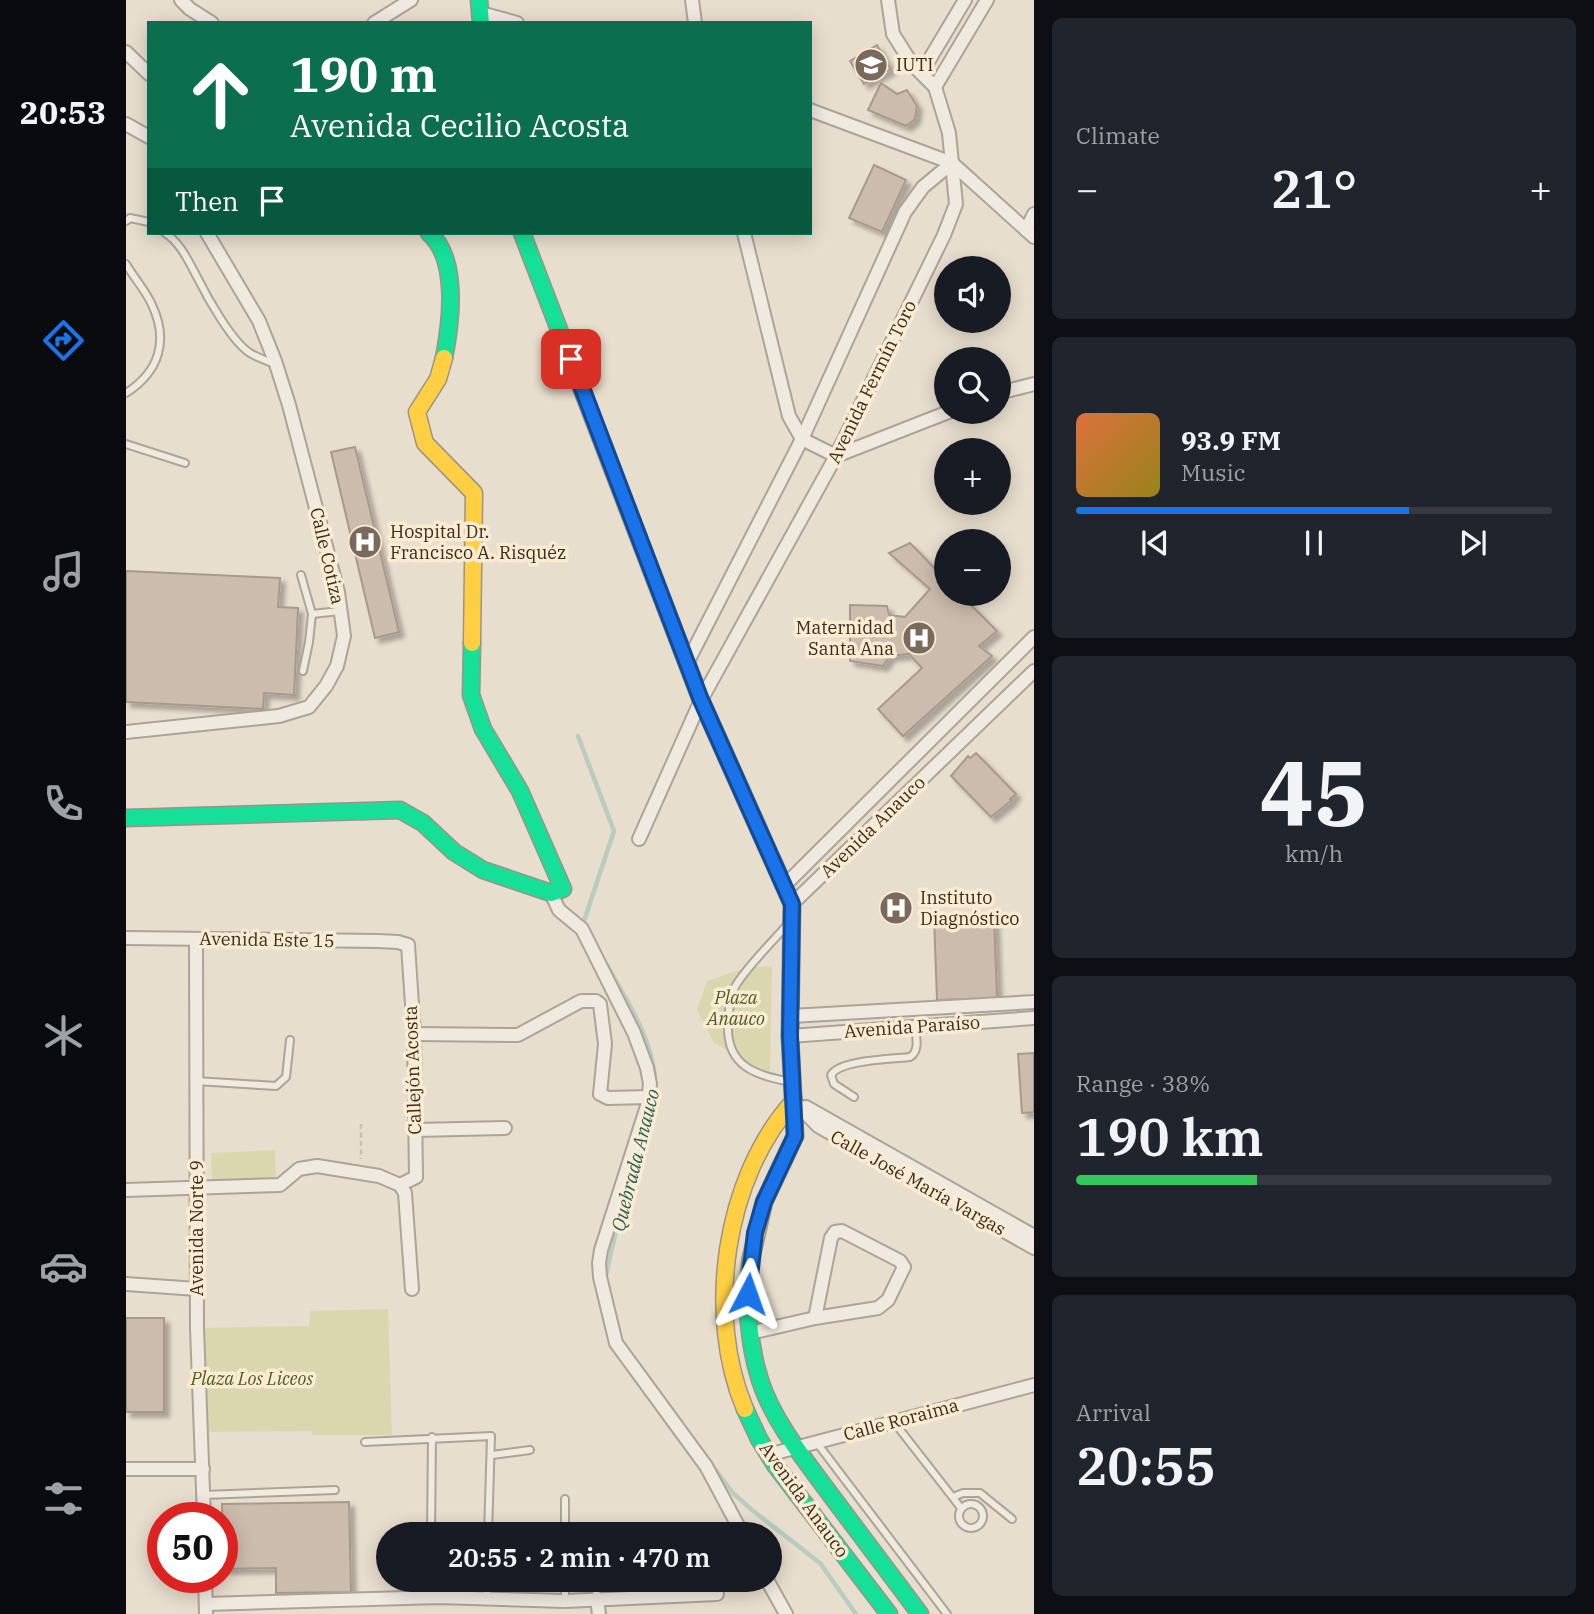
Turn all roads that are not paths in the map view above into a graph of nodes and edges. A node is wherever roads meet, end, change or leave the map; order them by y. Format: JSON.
{"nodes":[{"id":1,"x":181,"y":0,"type":"edge"},
{"id":2,"x":411,"y":0,"type":"edge"},
{"id":3,"x":692,"y":0,"type":"edge"},
{"id":4,"x":888,"y":0,"type":"edge"},
{"id":5,"x":965,"y":0,"type":"edge"},
{"id":6,"x":987,"y":0,"type":"edge"},
{"id":7,"x":481,"y":12,"type":"edge"},
{"id":8,"x":209,"y":21,"type":"edge"},
{"id":9,"x":377,"y":21,"type":"edge"},
{"id":10,"x":510,"y":21,"type":"edge"},
{"id":11,"x":695,"y":21,"type":"edge"},
{"id":12,"x":126,"y":52,"type":"edge"},
{"id":13,"x":147,"y":72,"type":"edge"},
{"id":14,"x":922,"y":72,"type":"junction"},
{"id":15,"x":935,"y":87,"type":"junction"},
{"id":16,"x":812,"y":111,"type":"edge"},
{"id":17,"x":126,"y":124,"type":"edge"},
{"id":18,"x":147,"y":136,"type":"edge"},
{"id":19,"x":952,"y":163,"type":"junction"},
{"id":20,"x":1034,"y":214,"type":"edge"},
{"id":21,"x":126,"y":221,"type":"edge"},
{"id":22,"x":147,"y":222,"type":"edge"},
{"id":23,"x":1030,"y":233,"type":"edge"},
{"id":24,"x":168,"y":235,"type":"edge"},
{"id":25,"x":208,"y":235,"type":"edge"},
{"id":26,"x":431,"y":235,"type":"edge"},
{"id":27,"x":523,"y":235,"type":"edge"},
{"id":28,"x":744,"y":235,"type":"edge"},
{"id":29,"x":126,"y":264,"type":"edge"},
{"id":30,"x":276,"y":365,"type":"junction"},
{"id":31,"x":1034,"y":384,"type":"edge"},
{"id":32,"x":1011,"y":390,"type":"edge"},
{"id":33,"x":126,"y":393,"type":"edge"},
{"id":34,"x":934,"y":418,"type":"edge"},
{"id":35,"x":802,"y":439,"type":"junction"},
{"id":36,"x":126,"y":444,"type":"edge"},
{"id":37,"x":836,"y":456,"type":"junction"},
{"id":38,"x":185,"y":463,"type":"dead end"},
{"id":39,"x":301,"y":575,"type":"dead end"},
{"id":40,"x":340,"y":611,"type":"junction"},
{"id":41,"x":312,"y":614,"type":"junction"},
{"id":42,"x":1034,"y":637,"type":"edge"},
{"id":43,"x":1013,"y":659,"type":"junction"},
{"id":44,"x":687,"y":663,"type":"junction"},
{"id":45,"x":303,"y":671,"type":"dead end"},
{"id":46,"x":1032,"y":673,"type":"edge"},
{"id":47,"x":701,"y":700,"type":"junction"},
{"id":48,"x":126,"y":732,"type":"edge"},
{"id":49,"x":126,"y":818,"type":"edge"},
{"id":50,"x":639,"y":839,"type":"dead end"},
{"id":51,"x":785,"y":884,"type":"junction"},
{"id":52,"x":551,"y":893,"type":"junction"},
{"id":53,"x":792,"y":911,"type":"junction"},
{"id":54,"x":126,"y":938,"type":"edge"},
{"id":55,"x":196,"y":939,"type":"junction"},
{"id":56,"x":408,"y":945,"type":"joint"},
{"id":57,"x":1034,"y":1002,"type":"edge"},
{"id":58,"x":791,"y":1016,"type":"junction"},
{"id":59,"x":1034,"y":1017,"type":"edge"},
{"id":60,"x":915,"y":1026,"type":"junction"},
{"id":61,"x":414,"y":1034,"type":"junction"},
{"id":62,"x":790,"y":1036,"type":"junction"},
{"id":63,"x":290,"y":1040,"type":"dead end"},
{"id":64,"x":196,"y":1081,"type":"junction"},
{"id":65,"x":793,"y":1083,"type":"junction"},
{"id":66,"x":649,"y":1097,"type":"junction"},
{"id":67,"x":854,"y":1097,"type":"dead end"},
{"id":68,"x":793,"y":1101,"type":"junction"},
{"id":69,"x":505,"y":1128,"type":"dead end"},
{"id":70,"x":415,"y":1130,"type":"junction"},
{"id":71,"x":400,"y":1185,"type":"junction"},
{"id":72,"x":197,"y":1189,"type":"junction"},
{"id":73,"x":126,"y":1191,"type":"edge"},
{"id":74,"x":985,"y":1214,"type":"junction"},
{"id":75,"x":1034,"y":1236,"type":"edge"},
{"id":76,"x":1034,"y":1248,"type":"edge"},
{"id":77,"x":126,"y":1284,"type":"edge"},
{"id":78,"x":197,"y":1289,"type":"junction"},
{"id":79,"x":412,"y":1289,"type":"dead end"},
{"id":80,"x":815,"y":1318,"type":"junction"},
{"id":81,"x":750,"y":1333,"type":"junction"},
{"id":82,"x":1034,"y":1385,"type":"edge"},
{"id":83,"x":894,"y":1422,"type":"junction"},
{"id":84,"x":432,"y":1437,"type":"junction"},
{"id":85,"x":365,"y":1442,"type":"dead end"},
{"id":86,"x":817,"y":1442,"type":"junction"},
{"id":87,"x":796,"y":1448,"type":"junction"},
{"id":88,"x":530,"y":1450,"type":"dead end"},
{"id":89,"x":492,"y":1455,"type":"junction"},
{"id":90,"x":768,"y":1455,"type":"junction"},
{"id":91,"x":126,"y":1468,"type":"edge"},
{"id":92,"x":203,"y":1469,"type":"junction"},
{"id":93,"x":335,"y":1490,"type":"dead end"},
{"id":94,"x":204,"y":1495,"type":"junction"},
{"id":95,"x":953,"y":1497,"type":"junction"},
{"id":96,"x":565,"y":1499,"type":"dead end"},
{"id":97,"x":204,"y":1502,"type":"edge"},
{"id":98,"x":961,"y":1508,"type":"junction"},
{"id":99,"x":1012,"y":1519,"type":"dead end"},
{"id":100,"x":430,"y":1522,"type":"edge"},
{"id":101,"x":489,"y":1522,"type":"edge"},
{"id":102,"x":565,"y":1522,"type":"edge"},
{"id":103,"x":737,"y":1522,"type":"edge"},
{"id":104,"x":486,"y":1592,"type":"edge"},
{"id":105,"x":565,"y":1592,"type":"edge"},
{"id":106,"x":596,"y":1592,"type":"edge"},
{"id":107,"x":774,"y":1592,"type":"edge"},
{"id":108,"x":717,"y":1594,"type":"dead end"},
{"id":109,"x":486,"y":1597,"type":"junction"},
{"id":110,"x":597,"y":1600,"type":"junction"},
{"id":111,"x":565,"y":1601,"type":"junction"},
{"id":112,"x":206,"y":1609,"type":"edge"},
{"id":113,"x":598,"y":1614,"type":"edge"},
{"id":114,"x":786,"y":1614,"type":"edge"},
{"id":115,"x":890,"y":1614,"type":"edge"},
{"id":116,"x":920,"y":1614,"type":"edge"},
{"id":117,"x":947,"y":1614,"type":"edge"}],
"edges":[{"from":1,"to":8,"type":"street"},
{"from":2,"to":9,"type":"street"},
{"from":3,"to":11,"type":"street"},
{"from":4,"to":14,"type":"street"},
{"from":5,"to":14,"type":"street"},
{"from":6,"to":15,"type":"street"},
{"from":7,"to":10,"type":"street"},
{"from":12,"to":13,"type":"street"},
{"from":14,"to":15,"type":"street"},
{"from":15,"to":19,"type":"street","name":"Avenida Fermín Toro"},
{"from":16,"to":19,"type":"street"},
{"from":17,"to":18,"type":"street"},
{"from":19,"to":23,"type":"street"},
{"from":19,"to":35,"type":"street"},
{"from":19,"to":37,"type":"street","name":"Avenida Fermín Toro"},
{"from":20,"to":23,"type":"street"},
{"from":21,"to":22,"type":"lane"},
{"from":24,"to":30,"type":"lane"},
{"from":25,"to":30,"type":"street","name":"Calle Cotiza"},
{"from":26,"to":52,"type":"main road"},
{"from":27,"to":44,"type":"main road"},
{"from":28,"to":35,"type":"street"},
{"from":29,"to":33,"type":"lane"},
{"from":30,"to":40,"type":"street","name":"Calle Cotiza"},
{"from":31,"to":32,"type":"street"},
{"from":34,"to":37,"type":"street"},
{"from":35,"to":37,"type":"street"},
{"from":35,"to":44,"type":"street"},
{"from":36,"to":38,"type":"lane"},
{"from":37,"to":47,"type":"street","name":"Avenida Fermín Toro"},
{"from":39,"to":41,"type":"lane"},
{"from":40,"to":41,"type":"lane"},
{"from":40,"to":48,"type":"street","name":"Calle Cotiza"},
{"from":41,"to":45,"type":"lane"},
{"from":42,"to":43,"type":"street","name":"Avenida Anauco"},
{"from":43,"to":46,"type":"street"},
{"from":43,"to":51,"type":"street","name":"Avenida Anauco"},
{"from":44,"to":47,"type":"main road"},
{"from":46,"to":53,"type":"street","name":"Avenida Anauco"},
{"from":47,"to":50,"type":"street","name":"Avenida Fermín Toro"},
{"from":47,"to":51,"type":"main road"},
{"from":49,"to":52,"type":"main road"},
{"from":51,"to":53,"type":"main road"},
{"from":52,"to":66,"type":"street"},
{"from":53,"to":58,"type":"main road","name":"Avenida Anauco"},
{"from":53,"to":65,"type":"lane"},
{"from":54,"to":55,"type":"street","name":"Avenida Este 15"},
{"from":55,"to":56,"type":"street","name":"Avenida Este 15"},
{"from":55,"to":64,"type":"street","name":"Avenida Norte 9"},
{"from":56,"to":61,"type":"street","name":"Callejón Acosta"},
{"from":57,"to":58,"type":"street","name":"Avenida Paraíso"},
{"from":58,"to":62,"type":"main road","name":"Avenida Anauco"},
{"from":59,"to":60,"type":"street","name":"Avenida Paraíso"},
{"from":60,"to":62,"type":"street","name":"Avenida Paraíso"},
{"from":60,"to":67,"type":"lane"},
{"from":61,"to":66,"type":"street"},
{"from":61,"to":70,"type":"street","name":"Callejón Acosta"},
{"from":62,"to":65,"type":"main road","name":"Avenida Anauco"},
{"from":63,"to":64,"type":"lane"},
{"from":64,"to":72,"type":"street","name":"Avenida Norte 9"},
{"from":65,"to":68,"type":"main road","name":"Avenida Anauco"},
{"from":66,"to":103,"type":"street"},
{"from":68,"to":74,"type":"street","name":"Calle José María Vargas"},
{"from":68,"to":81,"type":"main road","name":"Avenida Anauco"},
{"from":68,"to":90,"type":"main road","name":"Avenida Anauco"},
{"from":69,"to":70,"type":"street"},
{"from":70,"to":71,"type":"street","name":"Callejón Acosta"},
{"from":71,"to":72,"type":"street"},
{"from":71,"to":79,"type":"street"},
{"from":72,"to":73,"type":"street"},
{"from":72,"to":78,"type":"street","name":"Avenida Norte 9"},
{"from":74,"to":75,"type":"street","name":"Calle José María Vargas"},
{"from":74,"to":76,"type":"street","name":"Calle José María Vargas"},
{"from":77,"to":78,"type":"street"},
{"from":78,"to":92,"type":"street","name":"Avenida Norte 9"},
{"from":80,"to":80,"type":"street"},
{"from":80,"to":81,"type":"street"},
{"from":81,"to":87,"type":"main road","name":"Avenida Anauco"},
{"from":82,"to":83,"type":"street","name":"Calle Roraima"},
{"from":83,"to":86,"type":"street","name":"Calle Roraima"},
{"from":83,"to":95,"type":"lane"},
{"from":84,"to":85,"type":"lane"},
{"from":84,"to":89,"type":"lane"},
{"from":84,"to":100,"type":"lane"},
{"from":86,"to":87,"type":"street","name":"Calle Roraima"},
{"from":86,"to":117,"type":"lane"},
{"from":87,"to":90,"type":"street","name":"Calle Roraima"},
{"from":87,"to":116,"type":"main road","name":"Avenida Anauco"},
{"from":88,"to":89,"type":"lane"},
{"from":89,"to":101,"type":"lane"},
{"from":90,"to":115,"type":"main road","name":"Avenida Anauco"},
{"from":91,"to":92,"type":"street"},
{"from":92,"to":94,"type":"street","name":"Avenida Norte 9"},
{"from":93,"to":94,"type":"lane"},
{"from":94,"to":97,"type":"street","name":"Avenida Norte 9"},
{"from":95,"to":98,"type":"lane"},
{"from":95,"to":99,"type":"lane"},
{"from":96,"to":102,"type":"lane"},
{"from":98,"to":98,"type":"lane"},
{"from":104,"to":109,"type":"lane"},
{"from":105,"to":111,"type":"lane"},
{"from":106,"to":110,"type":"lane"},
{"from":107,"to":114,"type":"street"},
{"from":108,"to":110,"type":"street"},
{"from":109,"to":111,"type":"street"},
{"from":109,"to":112,"type":"street"},
{"from":110,"to":111,"type":"street"},
{"from":110,"to":113,"type":"street"}]}
